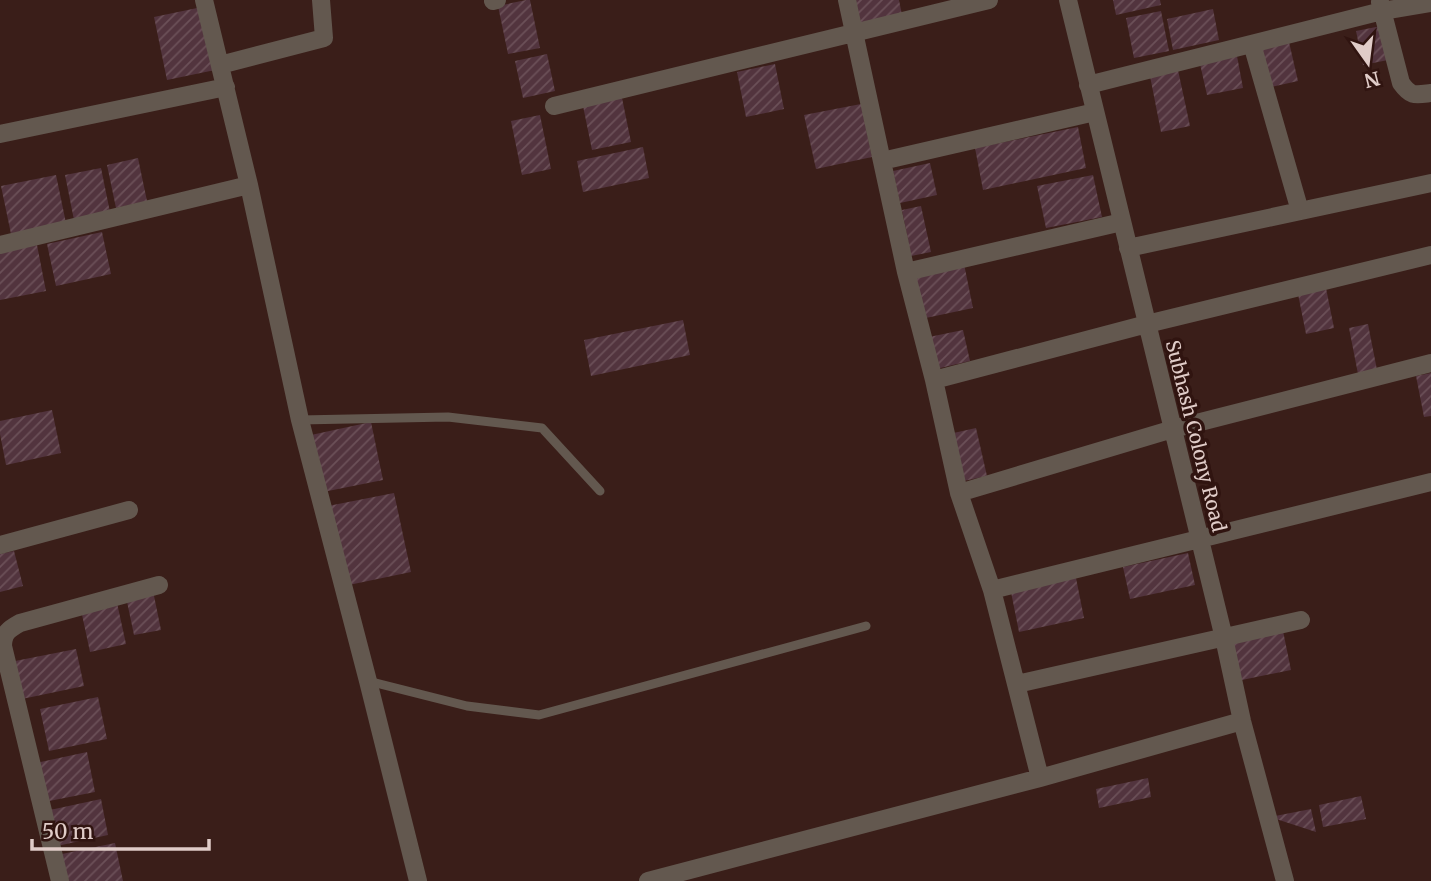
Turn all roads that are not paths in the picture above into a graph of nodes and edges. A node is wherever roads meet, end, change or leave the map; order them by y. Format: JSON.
{"nodes":[{"id":1,"x":204,"y":0,"type":"edge"},
{"id":2,"x":321,"y":0,"type":"edge"},
{"id":3,"x":847,"y":0,"type":"edge"},
{"id":4,"x":989,"y":0,"type":"edge"},
{"id":5,"x":1068,"y":0,"type":"edge"},
{"id":6,"x":1431,"y":3,"type":"edge"},
{"id":7,"x":1381,"y":6,"type":"edge"},
{"id":8,"x":854,"y":33,"type":"junction"},
{"id":9,"x":1252,"y":44,"type":"junction"},
{"id":10,"x":220,"y":65,"type":"junction"},
{"id":11,"x":1088,"y":85,"type":"junction"},
{"id":12,"x":226,"y":87,"type":"junction"},
{"id":13,"x":1431,"y":93,"type":"edge"},
{"id":14,"x":554,"y":106,"type":"dead end"},
{"id":15,"x":1095,"y":113,"type":"junction"},
{"id":16,"x":0,"y":134,"type":"edge"},
{"id":17,"x":882,"y":162,"type":"junction"},
{"id":18,"x":1431,"y":183,"type":"edge"},
{"id":19,"x":250,"y":185,"type":"junction"},
{"id":20,"x":1300,"y":211,"type":"junction"},
{"id":21,"x":1122,"y":222,"type":"junction"},
{"id":22,"x":0,"y":245,"type":"edge"},
{"id":23,"x":1128,"y":248,"type":"junction"},
{"id":24,"x":1431,"y":256,"type":"edge"},
{"id":25,"x":905,"y":272,"type":"junction"},
{"id":26,"x":1147,"y":324,"type":"junction"},
{"id":27,"x":1431,"y":363,"type":"edge"},
{"id":28,"x":934,"y":380,"type":"junction"},
{"id":29,"x":300,"y":420,"type":"junction"},
{"id":30,"x":1173,"y":429,"type":"junction"},
{"id":31,"x":1430,"y":485,"type":"edge"},
{"id":32,"x":600,"y":491,"type":"dead end"},
{"id":33,"x":959,"y":493,"type":"junction"},
{"id":34,"x":129,"y":510,"type":"dead end"},
{"id":35,"x":1200,"y":540,"type":"junction"},
{"id":36,"x":0,"y":545,"type":"edge"},
{"id":37,"x":159,"y":585,"type":"dead end"},
{"id":38,"x":992,"y":590,"type":"junction"},
{"id":39,"x":1301,"y":620,"type":"dead end"},
{"id":40,"x":866,"y":626,"type":"dead end"},
{"id":41,"x":1224,"y":638,"type":"junction"},
{"id":42,"x":368,"y":681,"type":"junction"},
{"id":43,"x":1017,"y":684,"type":"junction"},
{"id":44,"x":1242,"y":721,"type":"junction"},
{"id":45,"x":1040,"y":778,"type":"junction"},
{"id":46,"x":60,"y":881,"type":"edge"},
{"id":47,"x":418,"y":881,"type":"edge"},
{"id":48,"x":648,"y":881,"type":"edge"},
{"id":49,"x":1285,"y":881,"type":"edge"}],
"edges":[{"from":1,"to":10,"type":"street"},
{"from":2,"to":10,"type":"street"},
{"from":3,"to":8,"type":"street"},
{"from":4,"to":8,"type":"street"},
{"from":5,"to":11,"type":"street","name":"Subhash Colony Road"},
{"from":6,"to":7,"type":"street"},
{"from":7,"to":9,"type":"street"},
{"from":7,"to":13,"type":"street"},
{"from":8,"to":14,"type":"street"},
{"from":8,"to":17,"type":"street"},
{"from":9,"to":11,"type":"street"},
{"from":9,"to":20,"type":"street"},
{"from":10,"to":12,"type":"street"},
{"from":11,"to":15,"type":"street","name":"Subhash Colony Road"},
{"from":12,"to":16,"type":"street"},
{"from":12,"to":19,"type":"street"},
{"from":15,"to":17,"type":"street"},
{"from":15,"to":21,"type":"street","name":"Subhash Colony Road"},
{"from":17,"to":25,"type":"street"},
{"from":18,"to":20,"type":"street"},
{"from":19,"to":22,"type":"street"},
{"from":19,"to":29,"type":"street"},
{"from":20,"to":23,"type":"street"},
{"from":21,"to":23,"type":"street","name":"Subhash Colony Road"},
{"from":21,"to":25,"type":"street"},
{"from":23,"to":26,"type":"street","name":"Subhash Colony Road"},
{"from":24,"to":26,"type":"street"},
{"from":25,"to":28,"type":"street"},
{"from":26,"to":28,"type":"street"},
{"from":26,"to":30,"type":"street","name":"Subhash Colony Road"},
{"from":27,"to":30,"type":"street"},
{"from":28,"to":33,"type":"street"},
{"from":29,"to":32,"type":"lane"},
{"from":29,"to":42,"type":"street"},
{"from":30,"to":33,"type":"street"},
{"from":30,"to":35,"type":"street","name":"Subhash Colony Road"},
{"from":31,"to":35,"type":"street"},
{"from":33,"to":38,"type":"street"},
{"from":34,"to":36,"type":"street"},
{"from":35,"to":38,"type":"street"},
{"from":35,"to":41,"type":"street","name":"Subhash Colony Road"},
{"from":37,"to":46,"type":"street"},
{"from":38,"to":43,"type":"street"},
{"from":39,"to":41,"type":"street"},
{"from":40,"to":42,"type":"lane"},
{"from":41,"to":43,"type":"street"},
{"from":41,"to":44,"type":"street","name":"Subhash Colony Road"},
{"from":42,"to":47,"type":"street"},
{"from":43,"to":45,"type":"street"},
{"from":44,"to":45,"type":"street"},
{"from":44,"to":49,"type":"street","name":"Subhash Colony Road"},
{"from":45,"to":48,"type":"street"}]}
